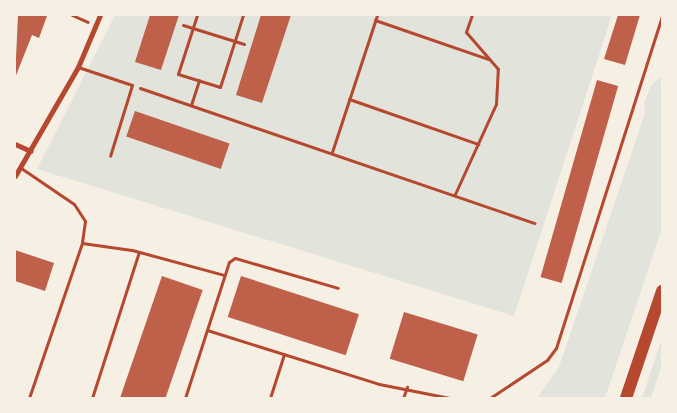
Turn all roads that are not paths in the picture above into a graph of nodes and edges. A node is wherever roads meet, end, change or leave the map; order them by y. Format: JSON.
{"nodes":[{"id":1,"x":100,"y":15,"type":"edge"},
{"id":2,"x":662,"y":16,"type":"edge"},
{"id":3,"x":78,"y":67,"type":"junction"},
{"id":4,"x":15,"y":144,"type":"edge"},
{"id":5,"x":31,"y":151,"type":"junction"},
{"id":6,"x":110,"y":156,"type":"dead end"},
{"id":7,"x":21,"y":168,"type":"junction"},
{"id":8,"x":15,"y":176,"type":"edge"},
{"id":9,"x":82,"y":243,"type":"junction"},
{"id":10,"x":139,"y":252,"type":"junction"},
{"id":11,"x":224,"y":275,"type":"junction"},
{"id":12,"x":338,"y":288,"type":"dead end"},
{"id":13,"x":662,"y":291,"type":"edge"},
{"id":14,"x":207,"y":330,"type":"junction"},
{"id":15,"x":284,"y":354,"type":"junction"},
{"id":16,"x":407,"y":387,"type":"junction"},
{"id":17,"x":29,"y":398,"type":"edge"},
{"id":18,"x":92,"y":398,"type":"edge"},
{"id":19,"x":185,"y":398,"type":"edge"},
{"id":20,"x":270,"y":398,"type":"edge"},
{"id":21,"x":403,"y":398,"type":"edge"},
{"id":22,"x":450,"y":398,"type":"edge"},
{"id":23,"x":490,"y":398,"type":"edge"},
{"id":24,"x":626,"y":398,"type":"edge"}],
"edges":[{"from":1,"to":3,"type":"street"},
{"from":2,"to":23,"type":"lane"},
{"from":3,"to":5,"type":"street"},
{"from":3,"to":6,"type":"lane"},
{"from":4,"to":5,"type":"street"},
{"from":5,"to":7,"type":"street"},
{"from":7,"to":8,"type":"street"},
{"from":7,"to":9,"type":"lane"},
{"from":9,"to":10,"type":"lane"},
{"from":9,"to":17,"type":"lane"},
{"from":10,"to":11,"type":"lane"},
{"from":10,"to":18,"type":"lane"},
{"from":11,"to":12,"type":"lane"},
{"from":11,"to":14,"type":"lane"},
{"from":13,"to":24,"type":"highway"},
{"from":14,"to":15,"type":"lane"},
{"from":14,"to":19,"type":"lane"},
{"from":15,"to":16,"type":"lane"},
{"from":15,"to":20,"type":"lane"},
{"from":16,"to":21,"type":"lane"},
{"from":16,"to":22,"type":"lane"}]}
